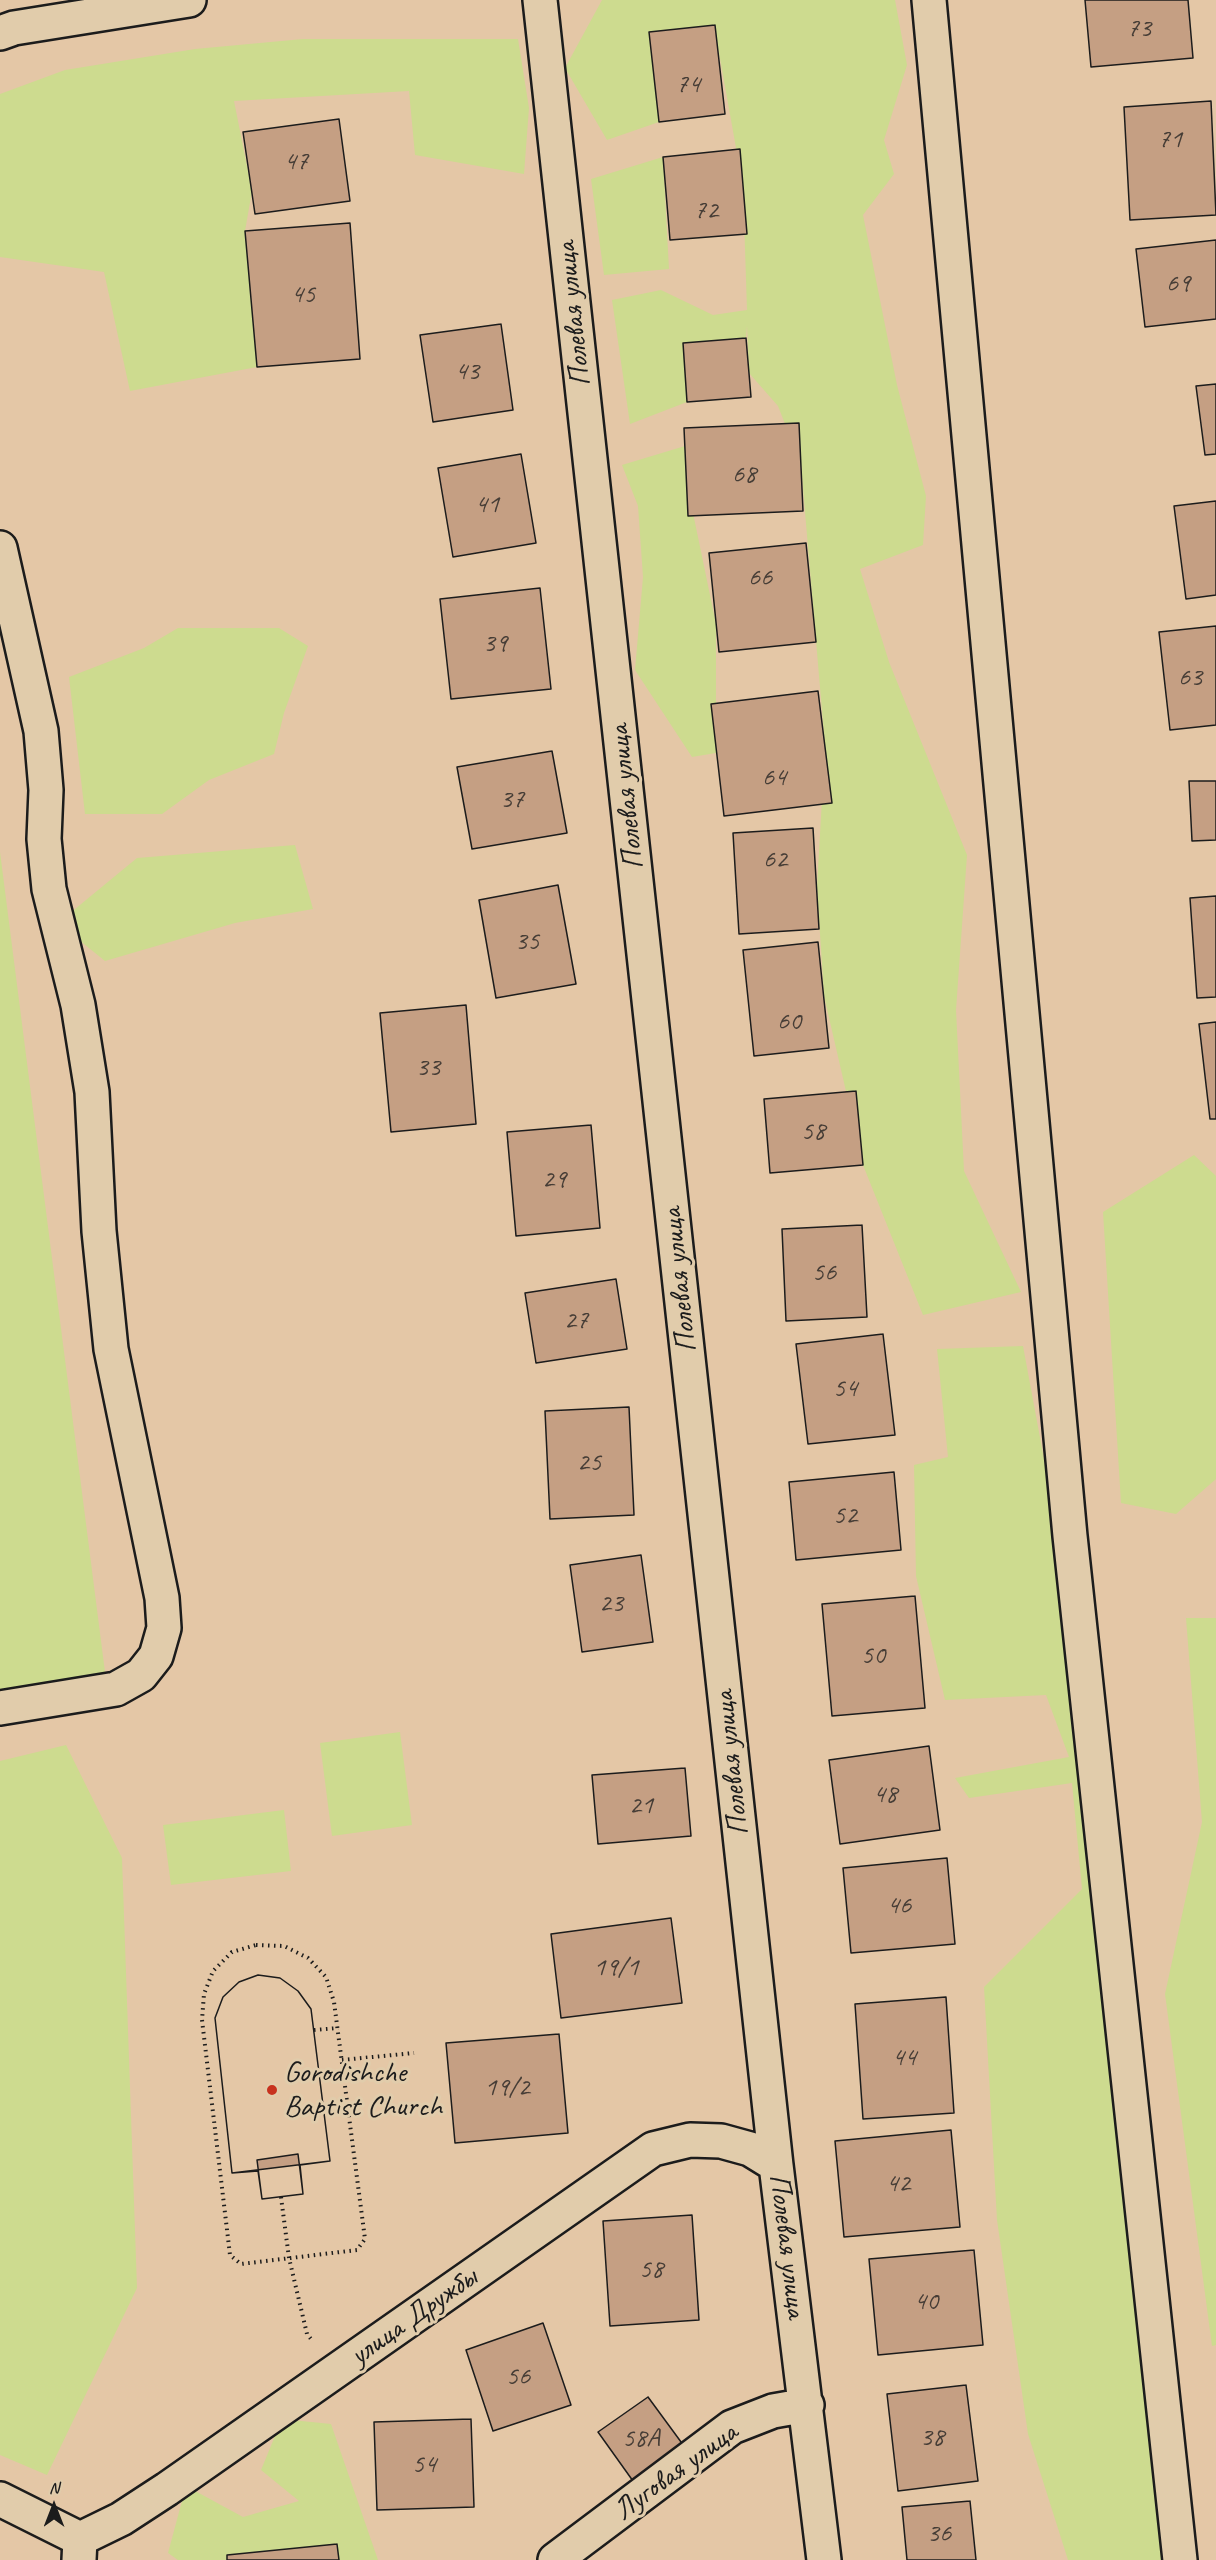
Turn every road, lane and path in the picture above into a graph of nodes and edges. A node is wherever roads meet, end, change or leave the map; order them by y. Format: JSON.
{"nodes":[{"id":1,"x":189,"y":0,"type":"edge"},
{"id":2,"x":540,"y":0,"type":"edge"},
{"id":3,"x":929,"y":0,"type":"edge"},
{"id":4,"x":0,"y":33,"type":"edge"},
{"id":5,"x":0,"y":548,"type":"edge"},
{"id":6,"x":0,"y":1708,"type":"edge"},
{"id":7,"x":338,"y":2028,"type":"junction"},
{"id":8,"x":314,"y":2030,"type":"dead end"},
{"id":9,"x":414,"y":2053,"type":"dead end"},
{"id":10,"x":342,"y":2060,"type":"junction"},
{"id":11,"x":776,"y":2165,"type":"junction"},
{"id":12,"x":281,"y":2197,"type":"dead end"},
{"id":13,"x":289,"y":2258,"type":"junction"},
{"id":14,"x":334,"y":2372,"type":"junction"},
{"id":15,"x":807,"y":2405,"type":"junction"},
{"id":16,"x":0,"y":2499,"type":"edge"},
{"id":17,"x":80,"y":2549,"type":"edge"},
{"id":18,"x":555,"y":2560,"type":"edge"},
{"id":19,"x":825,"y":2560,"type":"edge"},
{"id":20,"x":1180,"y":2560,"type":"edge"}],
"edges":[{"from":1,"to":4,"type":"street"},
{"from":2,"to":11,"type":"street","name":"Полевая улица"},
{"from":3,"to":20,"type":"street"},
{"from":5,"to":6,"type":"street"},
{"from":7,"to":8,"type":"path"},
{"from":7,"to":10,"type":"path"},
{"from":7,"to":13,"type":"path"},
{"from":9,"to":10,"type":"path"},
{"from":10,"to":13,"type":"path"},
{"from":11,"to":14,"type":"street","name":"улица Дружбы"},
{"from":11,"to":15,"type":"street","name":"Полевая улица"},
{"from":12,"to":13,"type":"path"},
{"from":13,"to":14,"type":"path"},
{"from":14,"to":17,"type":"street","name":"улица Дружбы"},
{"from":15,"to":18,"type":"street","name":"Луговая улица"},
{"from":15,"to":19,"type":"street","name":"Полевая улица"},
{"from":16,"to":17,"type":"street"}]}
